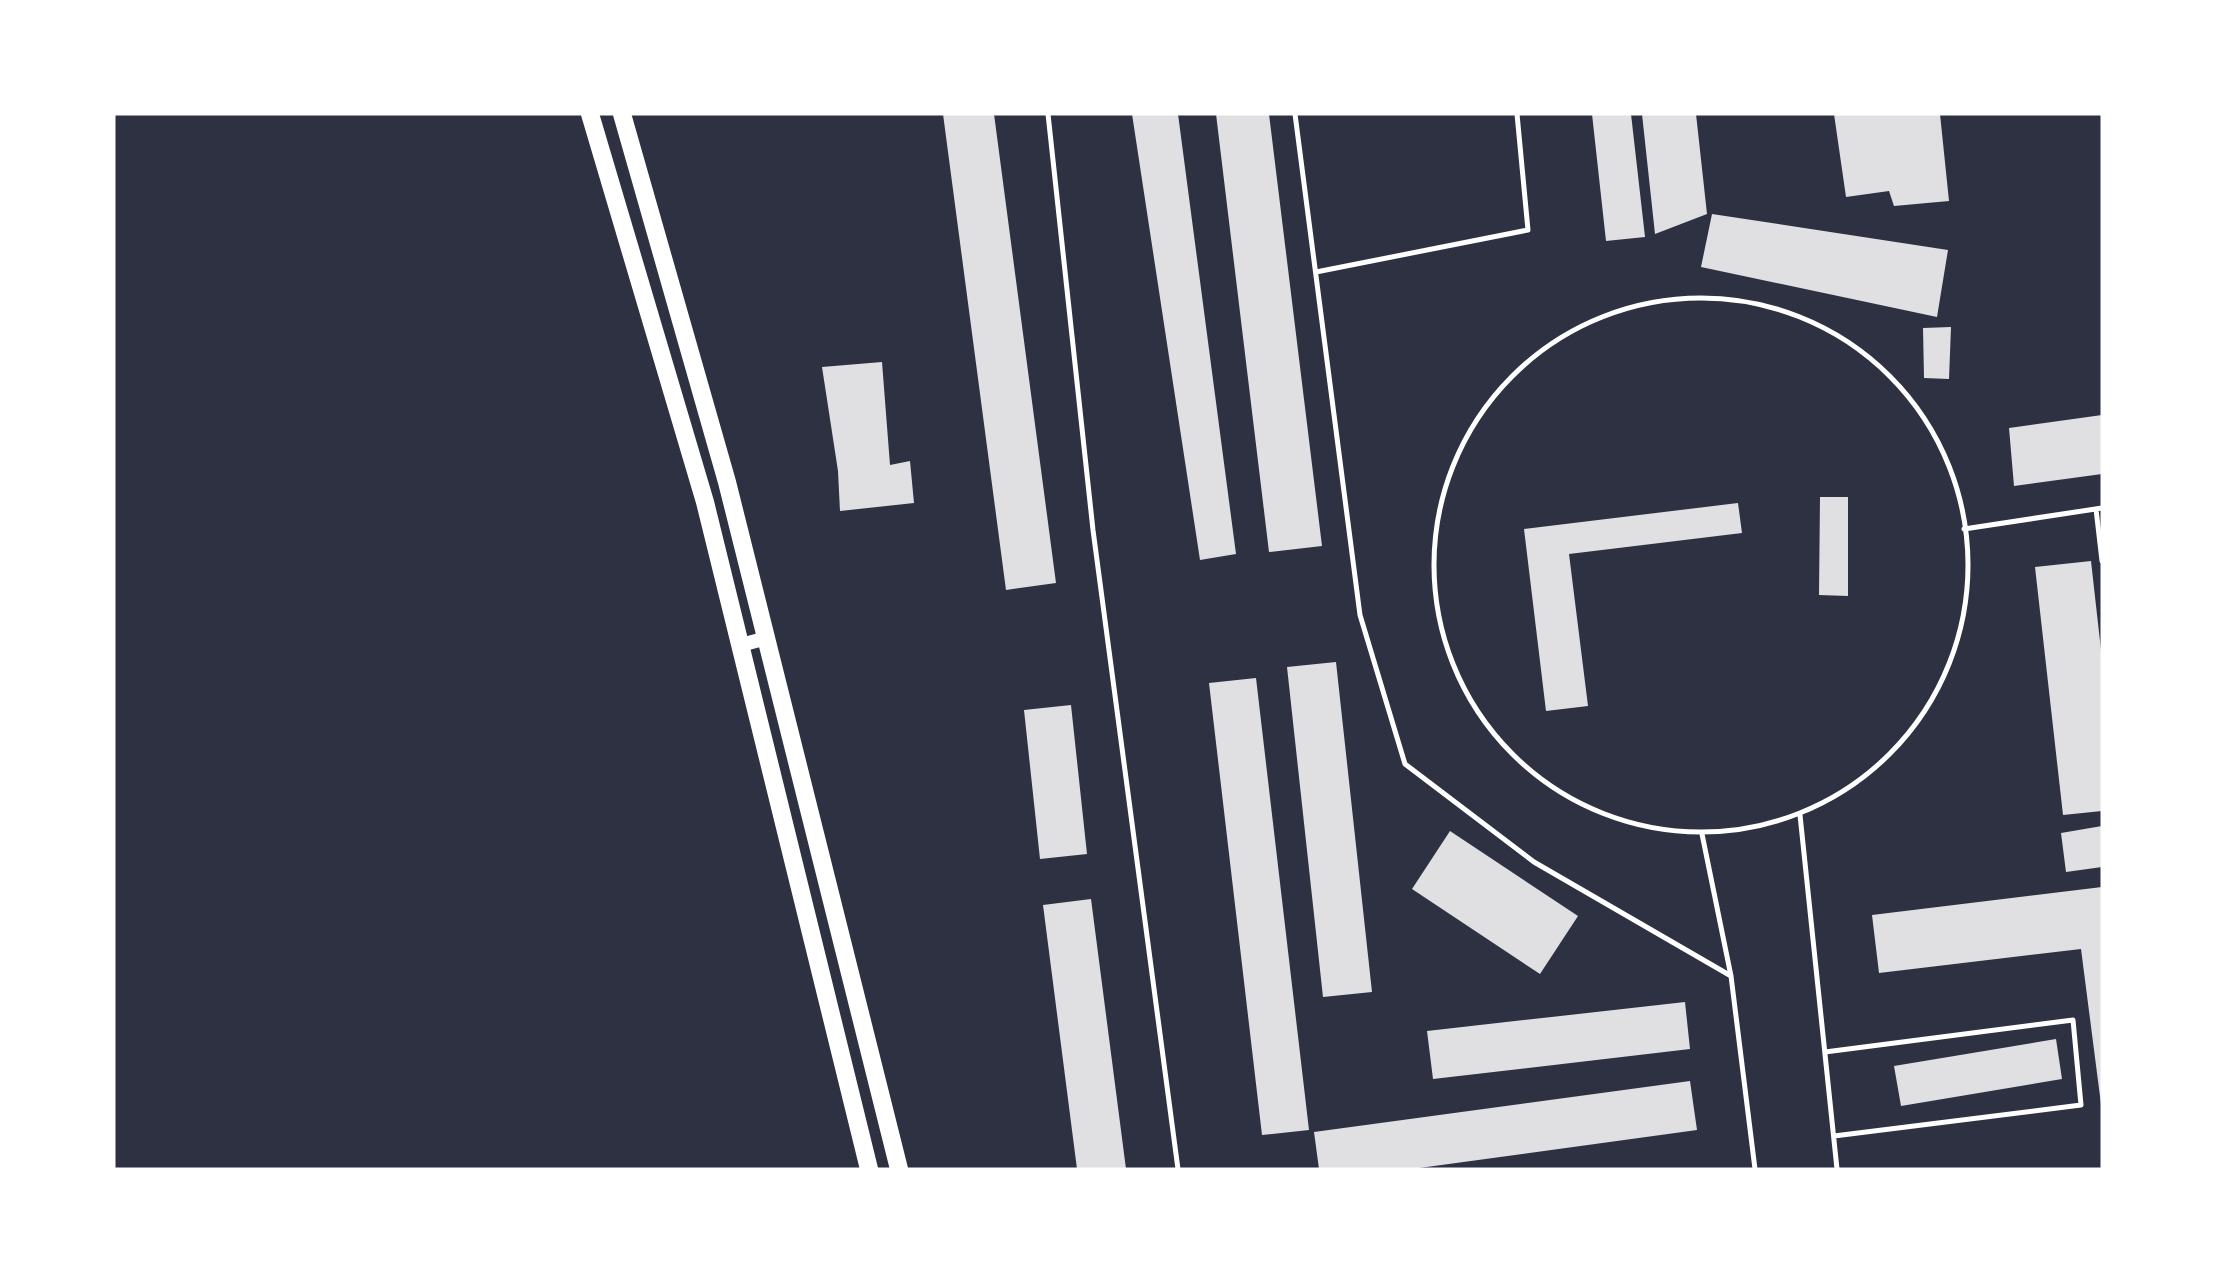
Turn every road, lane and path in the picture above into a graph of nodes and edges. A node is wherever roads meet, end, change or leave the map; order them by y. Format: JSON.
{"nodes":[{"id":1,"x":590,"y":114,"type":"edge"},
{"id":2,"x":622,"y":114,"type":"edge"},
{"id":3,"x":1048,"y":114,"type":"edge"},
{"id":4,"x":1296,"y":114,"type":"edge"},
{"id":5,"x":1517,"y":114,"type":"edge"},
{"id":6,"x":1316,"y":272,"type":"junction"},
{"id":7,"x":2099,"y":509,"type":"edge"},
{"id":8,"x":1964,"y":529,"type":"junction"},
{"id":9,"x":2102,"y":561,"type":"edge"},
{"id":10,"x":766,"y":638,"type":"junction"},
{"id":11,"x":741,"y":645,"type":"junction"},
{"id":12,"x":1800,"y":815,"type":"junction"},
{"id":13,"x":1702,"y":834,"type":"junction"},
{"id":14,"x":1731,"y":976,"type":"junction"},
{"id":15,"x":1825,"y":1052,"type":"junction"},
{"id":16,"x":1834,"y":1136,"type":"junction"},
{"id":17,"x":869,"y":1169,"type":"edge"},
{"id":18,"x":899,"y":1169,"type":"edge"},
{"id":19,"x":1178,"y":1169,"type":"edge"},
{"id":20,"x":1755,"y":1169,"type":"edge"},
{"id":21,"x":1837,"y":1169,"type":"edge"}],
"edges":[{"from":1,"to":11,"type":"main road"},
{"from":2,"to":10,"type":"main road"},
{"from":3,"to":19,"type":"lane"},
{"from":4,"to":6,"type":"lane"},
{"from":5,"to":6,"type":"lane"},
{"from":6,"to":14,"type":"lane"},
{"from":7,"to":8,"type":"lane"},
{"from":7,"to":9,"type":"lane"},
{"from":8,"to":12,"type":"lane"},
{"from":8,"to":13,"type":"lane"},
{"from":10,"to":11,"type":"main road"},
{"from":10,"to":18,"type":"main road"},
{"from":11,"to":17,"type":"main road"},
{"from":12,"to":13,"type":"lane"},
{"from":12,"to":15,"type":"lane"},
{"from":13,"to":14,"type":"lane"},
{"from":14,"to":20,"type":"lane"},
{"from":15,"to":16,"type":"lane"},
{"from":15,"to":16,"type":"lane"},
{"from":16,"to":21,"type":"lane"}]}
